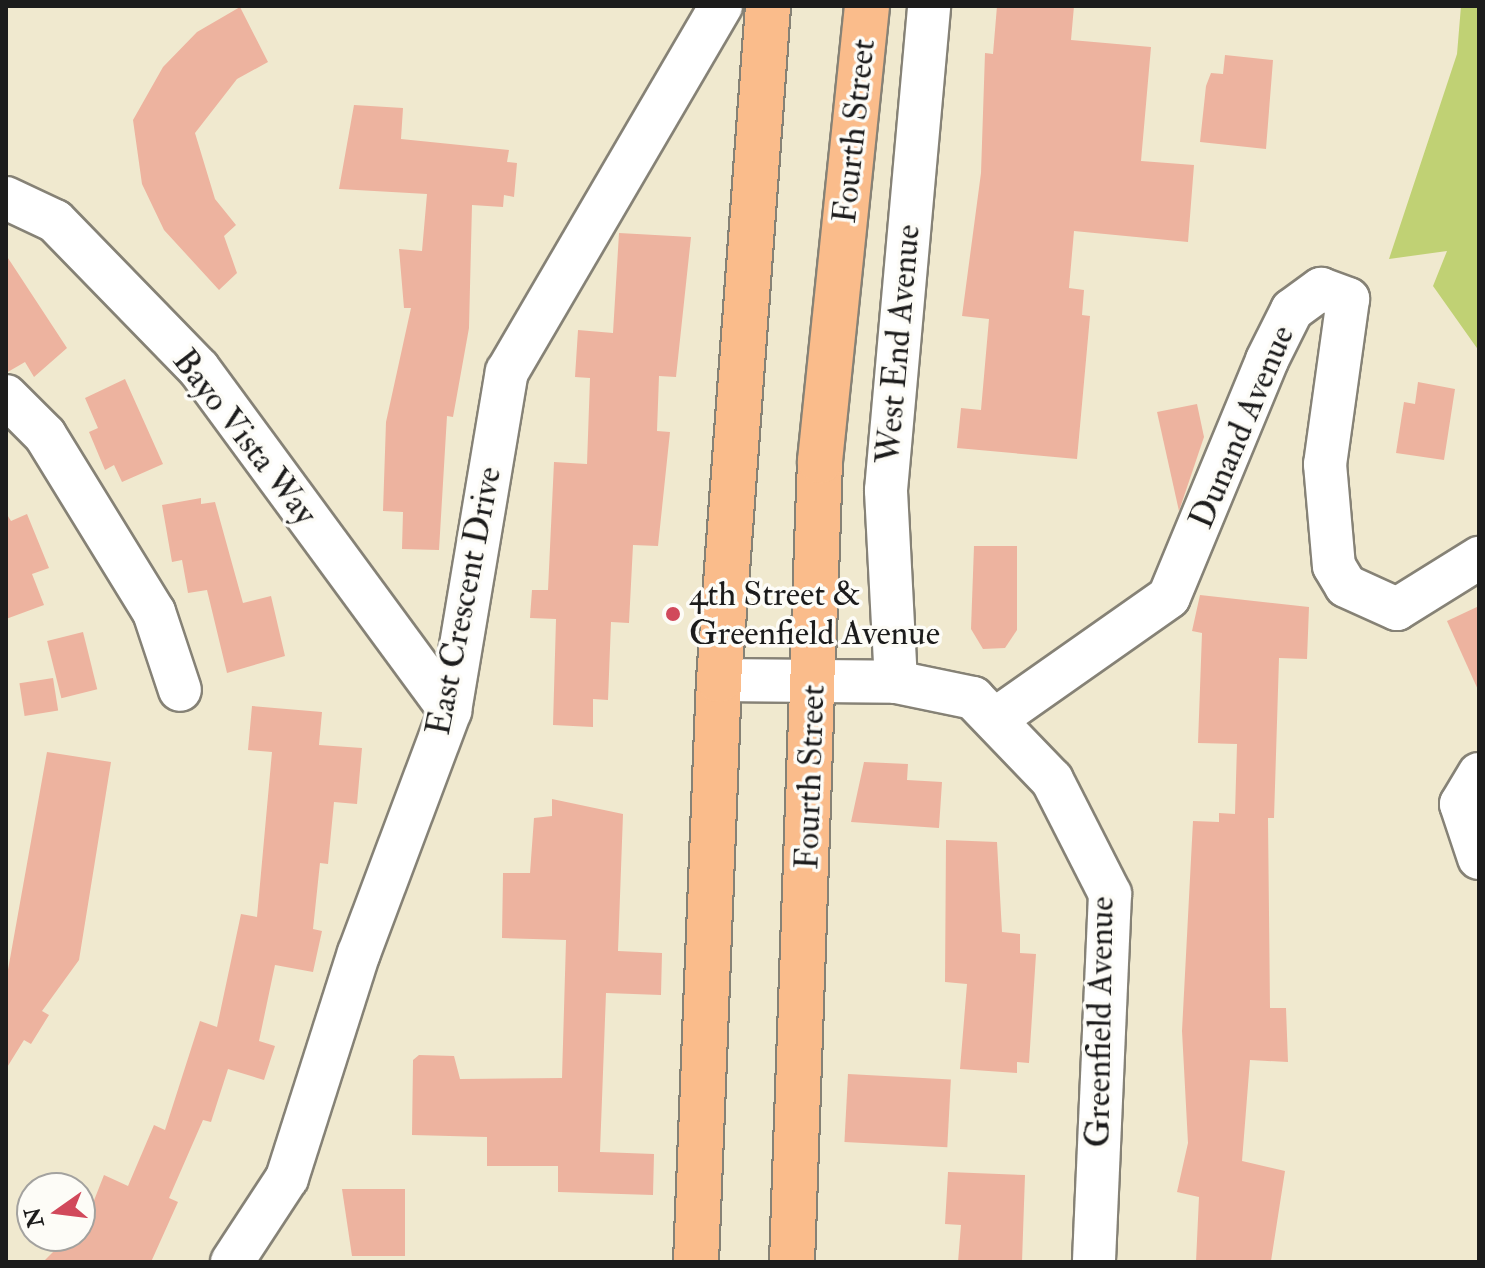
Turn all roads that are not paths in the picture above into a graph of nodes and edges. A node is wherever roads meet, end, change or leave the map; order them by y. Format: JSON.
{"nodes":[{"id":1,"x":721,"y":6,"type":"edge"},
{"id":2,"x":768,"y":6,"type":"edge"},
{"id":3,"x":867,"y":6,"type":"edge"},
{"id":4,"x":929,"y":6,"type":"edge"},
{"id":5,"x":6,"y":198,"type":"edge"},
{"id":6,"x":6,"y":396,"type":"edge"},
{"id":7,"x":1479,"y":558,"type":"edge"},
{"id":8,"x":719,"y":680,"type":"junction"},
{"id":9,"x":814,"y":681,"type":"junction"},
{"id":10,"x":896,"y":682,"type":"junction"},
{"id":11,"x":180,"y":690,"type":"dead end"},
{"id":12,"x":450,"y":711,"type":"junction"},
{"id":13,"x":997,"y":718,"type":"junction"},
{"id":14,"x":1479,"y":774,"type":"edge"},
{"id":15,"x":1479,"y":858,"type":"edge"},
{"id":16,"x":232,"y":1262,"type":"edge"},
{"id":17,"x":696,"y":1262,"type":"edge"},
{"id":18,"x":792,"y":1262,"type":"edge"},
{"id":19,"x":1094,"y":1262,"type":"edge"}],
"edges":[{"from":1,"to":12,"type":"street","name":"East Crescent Drive"},
{"from":2,"to":8,"type":"main road"},
{"from":3,"to":9,"type":"main road","name":"Fourth Street"},
{"from":4,"to":10,"type":"street","name":"West End Avenue"},
{"from":5,"to":12,"type":"street","name":"Bayo Vista Way"},
{"from":6,"to":11,"type":"street"},
{"from":7,"to":13,"type":"street","name":"Dunand Avenue"},
{"from":8,"to":9,"type":"street","name":"Greenfield Avenue"},
{"from":8,"to":17,"type":"main road"},
{"from":9,"to":10,"type":"street","name":"Greenfield Avenue"},
{"from":9,"to":18,"type":"main road","name":"Fourth Street"},
{"from":10,"to":13,"type":"street","name":"Greenfield Avenue"},
{"from":12,"to":16,"type":"street","name":"East Crescent Drive"},
{"from":13,"to":19,"type":"street","name":"Greenfield Avenue"},
{"from":14,"to":15,"type":"street"}]}
